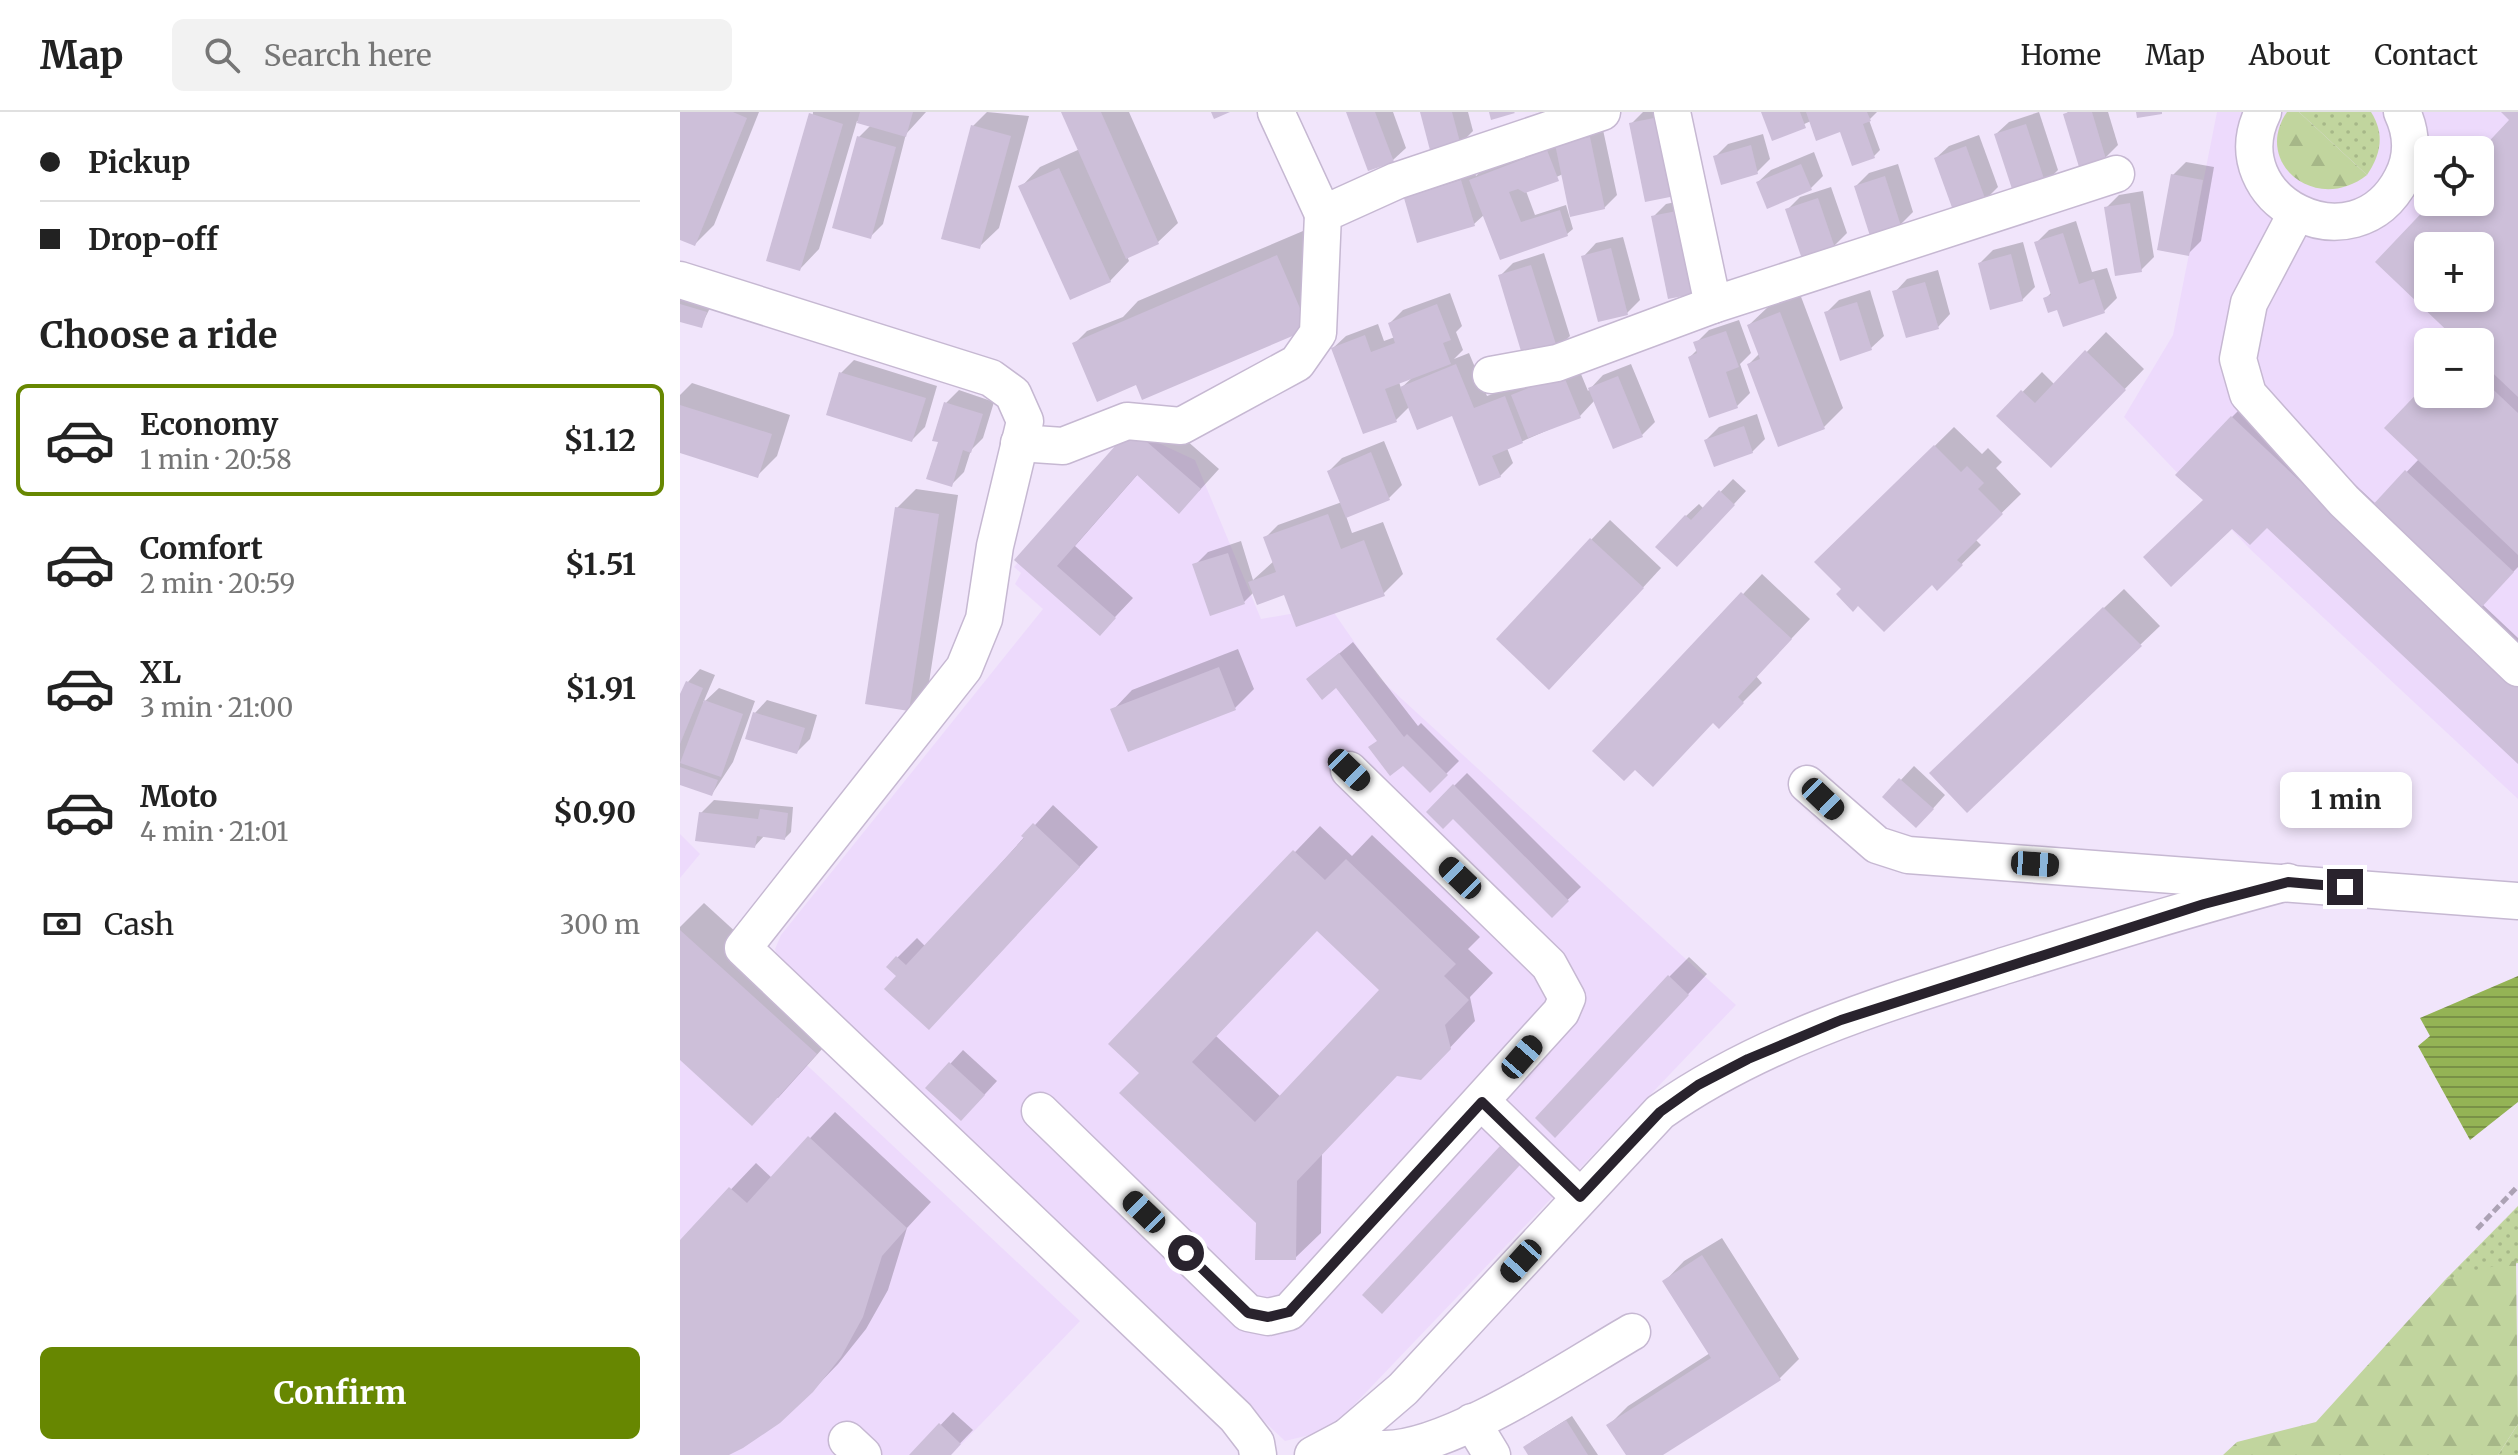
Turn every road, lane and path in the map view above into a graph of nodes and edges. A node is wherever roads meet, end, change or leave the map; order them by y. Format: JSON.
{"nodes":[{"id":1,"x":1276,"y":112,"type":"edge"},
{"id":2,"x":1602,"y":112,"type":"edge"},
{"id":3,"x":1672,"y":112,"type":"edge"},
{"id":4,"x":2263,"y":112,"type":"edge"},
{"id":5,"x":2402,"y":112,"type":"edge"},
{"id":6,"x":2116,"y":174,"type":"dead end"},
{"id":7,"x":1323,"y":214,"type":"junction"},
{"id":8,"x":2296,"y":214,"type":"junction"},
{"id":9,"x":680,"y":280,"type":"edge"},
{"id":10,"x":1713,"y":305,"type":"junction"},
{"id":11,"x":1491,"y":375,"type":"dead end"},
{"id":12,"x":1019,"y":443,"type":"junction"},
{"id":13,"x":2518,"y":668,"type":"edge"},
{"id":14,"x":1349,"y":770,"type":"dead end"},
{"id":15,"x":1807,"y":784,"type":"dead end"},
{"id":16,"x":2288,"y":882,"type":"junction"},
{"id":17,"x":2518,"y":901,"type":"edge"},
{"id":18,"x":1482,"y":1102,"type":"junction"},
{"id":19,"x":1040,"y":1111,"type":"dead end"},
{"id":20,"x":2518,"y":1186,"type":"edge"},
{"id":21,"x":1580,"y":1197,"type":"junction"},
{"id":22,"x":2477,"y":1229,"type":"dead end"},
{"id":23,"x":1632,"y":1332,"type":"dead end"},
{"id":24,"x":1472,"y":1422,"type":"junction"},
{"id":25,"x":1347,"y":1437,"type":"junction"},
{"id":26,"x":1258,"y":1455,"type":"edge"},
{"id":27,"x":1313,"y":1455,"type":"edge"},
{"id":28,"x":1492,"y":1455,"type":"edge"}],
"edges":[{"from":1,"to":7,"type":"street"},
{"from":2,"to":7,"type":"street"},
{"from":3,"to":10,"type":"street"},
{"from":4,"to":8,"type":"street"},
{"from":5,"to":8,"type":"street"},
{"from":6,"to":10,"type":"street"},
{"from":7,"to":12,"type":"street"},
{"from":8,"to":13,"type":"street"},
{"from":9,"to":12,"type":"street"},
{"from":10,"to":11,"type":"street"},
{"from":12,"to":26,"type":"street"},
{"from":14,"to":18,"type":"street"},
{"from":15,"to":16,"type":"street"},
{"from":16,"to":17,"type":"street"},
{"from":16,"to":21,"type":"street"},
{"from":18,"to":19,"type":"street"},
{"from":18,"to":21,"type":"street"},
{"from":20,"to":22,"type":"path"},
{"from":21,"to":25,"type":"street"},
{"from":23,"to":24,"type":"street"},
{"from":24,"to":25,"type":"street"},
{"from":24,"to":28,"type":"street"},
{"from":25,"to":27,"type":"street"}]}
